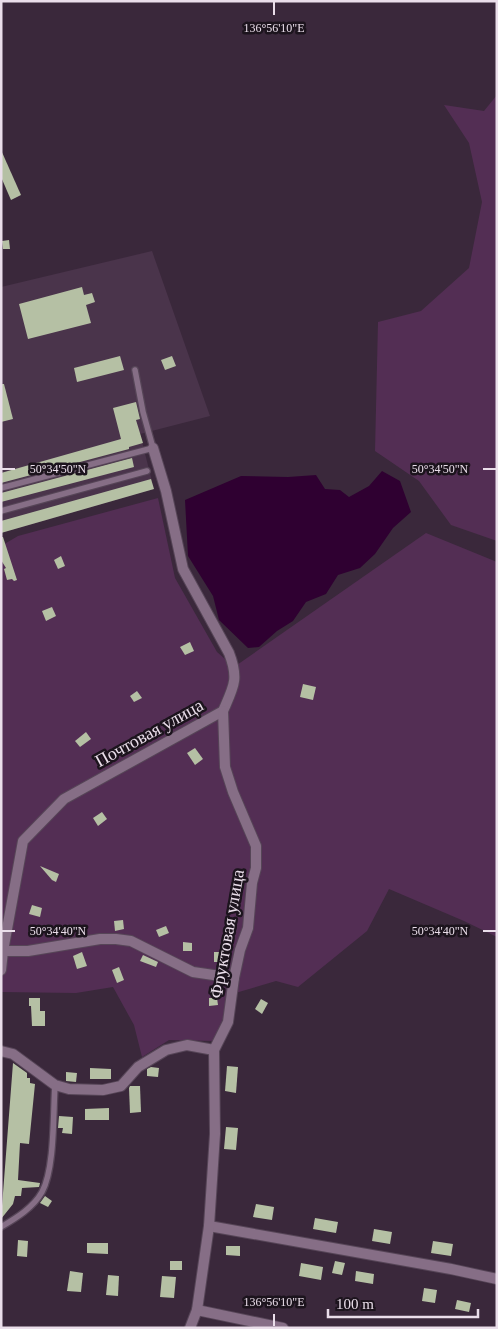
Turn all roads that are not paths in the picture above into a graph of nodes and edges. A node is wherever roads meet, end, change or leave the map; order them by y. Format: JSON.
{"nodes":[{"id":1,"x":135,"y":370,"type":"dead end"},
{"id":2,"x":153,"y":448,"type":"junction"},
{"id":3,"x":148,"y":471,"type":"dead end"},
{"id":4,"x":1,"y":488,"type":"edge"},
{"id":5,"x":1,"y":510,"type":"edge"},
{"id":6,"x":223,"y":710,"type":"junction"},
{"id":7,"x":2,"y":951,"type":"edge"},
{"id":8,"x":1,"y":970,"type":"edge"},
{"id":9,"x":234,"y":978,"type":"junction"},
{"id":10,"x":214,"y":1050,"type":"junction"},
{"id":11,"x":1,"y":1051,"type":"edge"},
{"id":12,"x":55,"y":1085,"type":"junction"},
{"id":13,"x":209,"y":1226,"type":"junction"},
{"id":14,"x":1,"y":1227,"type":"edge"},
{"id":15,"x":497,"y":1279,"type":"edge"},
{"id":16,"x":197,"y":1310,"type":"junction"},
{"id":17,"x":190,"y":1328,"type":"edge"},
{"id":18,"x":283,"y":1328,"type":"edge"}],
"edges":[{"from":1,"to":2,"type":"lane"},
{"from":2,"to":4,"type":"lane"},
{"from":2,"to":6,"type":"street","name":"Почтовая улица"},
{"from":3,"to":5,"type":"lane"},
{"from":6,"to":7,"type":"street","name":"Почтовая улица"},
{"from":6,"to":9,"type":"street","name":"Фруктовая улица"},
{"from":7,"to":8,"type":"street","name":"Почтовая улица"},
{"from":7,"to":9,"type":"street"},
{"from":9,"to":10,"type":"street","name":"Фруктовая улица"},
{"from":10,"to":12,"type":"street"},
{"from":10,"to":13,"type":"street","name":"Фруктовая улица"},
{"from":11,"to":12,"type":"street"},
{"from":12,"to":14,"type":"lane"},
{"from":13,"to":15,"type":"street"},
{"from":13,"to":16,"type":"street","name":"Фруктовая улица"},
{"from":16,"to":17,"type":"street","name":"Фруктовая улица"},
{"from":16,"to":18,"type":"street"}]}
